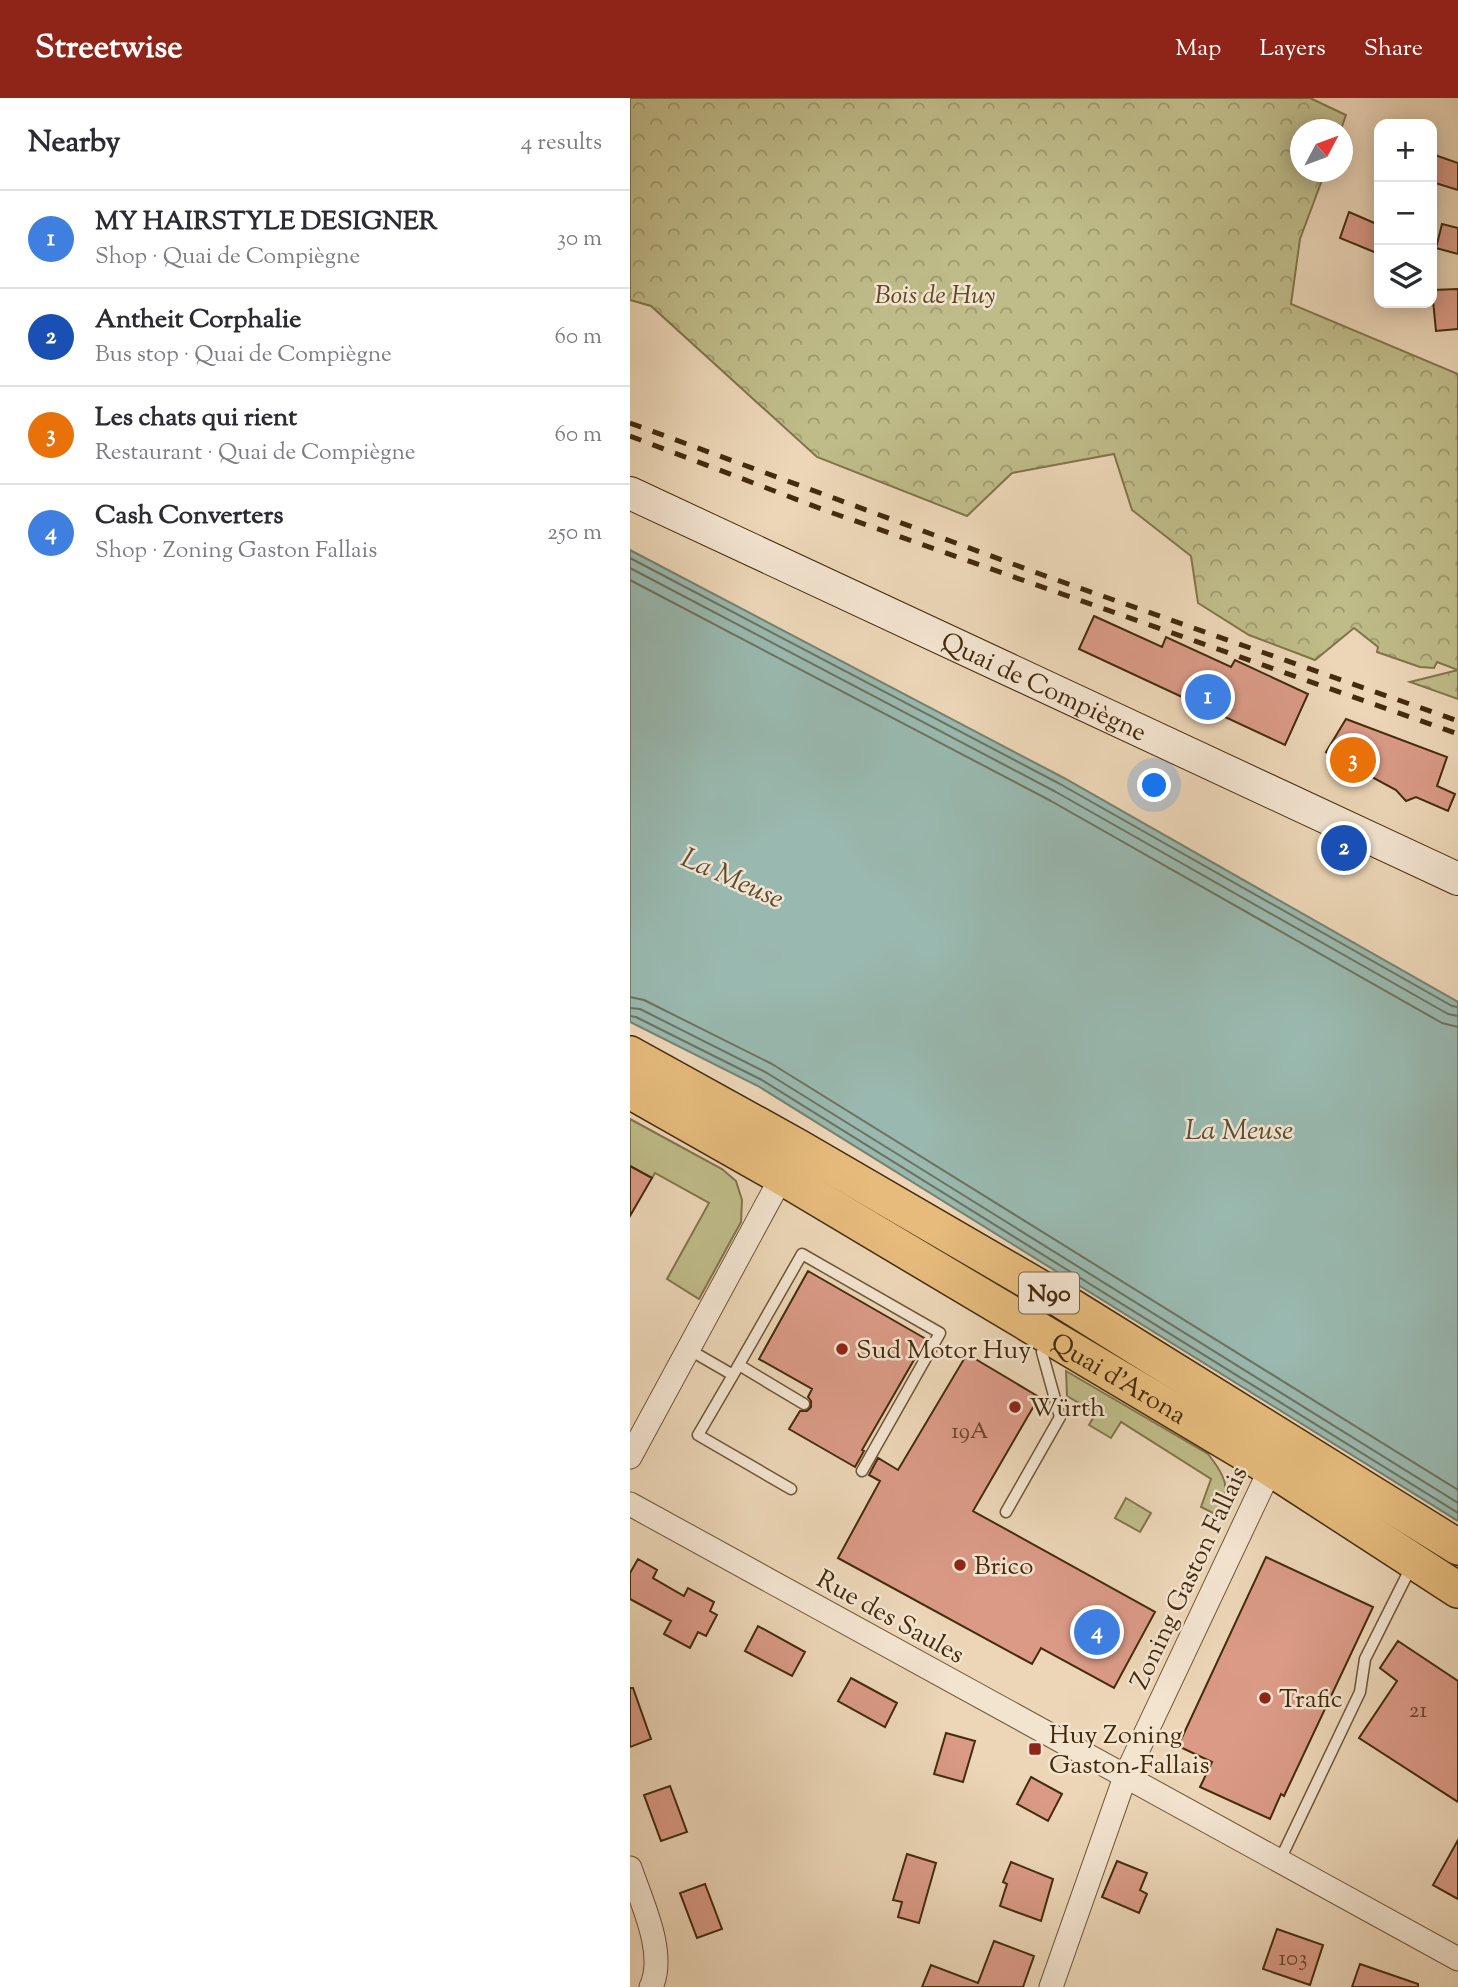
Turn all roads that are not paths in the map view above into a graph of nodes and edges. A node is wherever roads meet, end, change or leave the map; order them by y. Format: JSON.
{"nodes":[{"id":1,"x":630,"y":493,"type":"edge"},
{"id":2,"x":1458,"y":879,"type":"edge"},
{"id":3,"x":630,"y":1054,"type":"edge"},
{"id":4,"x":630,"y":1091,"type":"edge"},
{"id":5,"x":790,"y":1162,"type":"junction"},
{"id":6,"x":1060,"y":1322,"type":"junction"},
{"id":7,"x":688,"y":1349,"type":"junction"},
{"id":8,"x":736,"y":1371,"type":"junction"},
{"id":9,"x":804,"y":1404,"type":"dead end"},
{"id":10,"x":1278,"y":1453,"type":"junction"},
{"id":11,"x":630,"y":1457,"type":"edge"},
{"id":12,"x":862,"y":1471,"type":"dead end"},
{"id":13,"x":791,"y":1489,"type":"dead end"},
{"id":14,"x":630,"y":1504,"type":"edge"},
{"id":15,"x":1006,"y":1512,"type":"dead end"},
{"id":16,"x":1430,"y":1546,"type":"edge"},
{"id":17,"x":1458,"y":1590,"type":"edge"},
{"id":18,"x":1125,"y":1777,"type":"junction"},
{"id":19,"x":1279,"y":1862,"type":"junction"},
{"id":20,"x":630,"y":1868,"type":"edge"},
{"id":21,"x":1458,"y":1959,"type":"edge"},
{"id":22,"x":651,"y":1987,"type":"edge"},
{"id":23,"x":1051,"y":1987,"type":"edge"}],
"edges":[{"from":1,"to":2,"type":"main road","name":"Quai de Compiègne"},
{"from":3,"to":5,"type":"main road","name":"Quai d'Arona","number":"N90"},
{"from":4,"to":5,"type":"main road","name":"Quai d'Arona","number":"N90"},
{"from":5,"to":6,"type":"main road","name":"Quai d'Arona","number":"N90"},
{"from":5,"to":7,"type":"street"},
{"from":6,"to":10,"type":"main road","name":"Quai d'Arona","number":"N90"},
{"from":6,"to":15,"type":"lane"},
{"from":7,"to":8,"type":"lane"},
{"from":7,"to":11,"type":"street"},
{"from":8,"to":9,"type":"lane"},
{"from":8,"to":12,"type":"lane"},
{"from":8,"to":13,"type":"lane"},
{"from":10,"to":16,"type":"main road","name":"Quai d'Arona","number":"N90"},
{"from":10,"to":18,"type":"street","name":"Zoning Gaston Fallais"},
{"from":14,"to":18,"type":"street","name":"Rue des Saules"},
{"from":16,"to":17,"type":"main road","name":"Quai d'Arona","number":"N90"},
{"from":16,"to":19,"type":"lane"},
{"from":18,"to":19,"type":"street","name":"Rue des Saules"},
{"from":18,"to":23,"type":"street"},
{"from":19,"to":21,"type":"street","name":"Rue des Saules"},
{"from":20,"to":22,"type":"street"}]}
